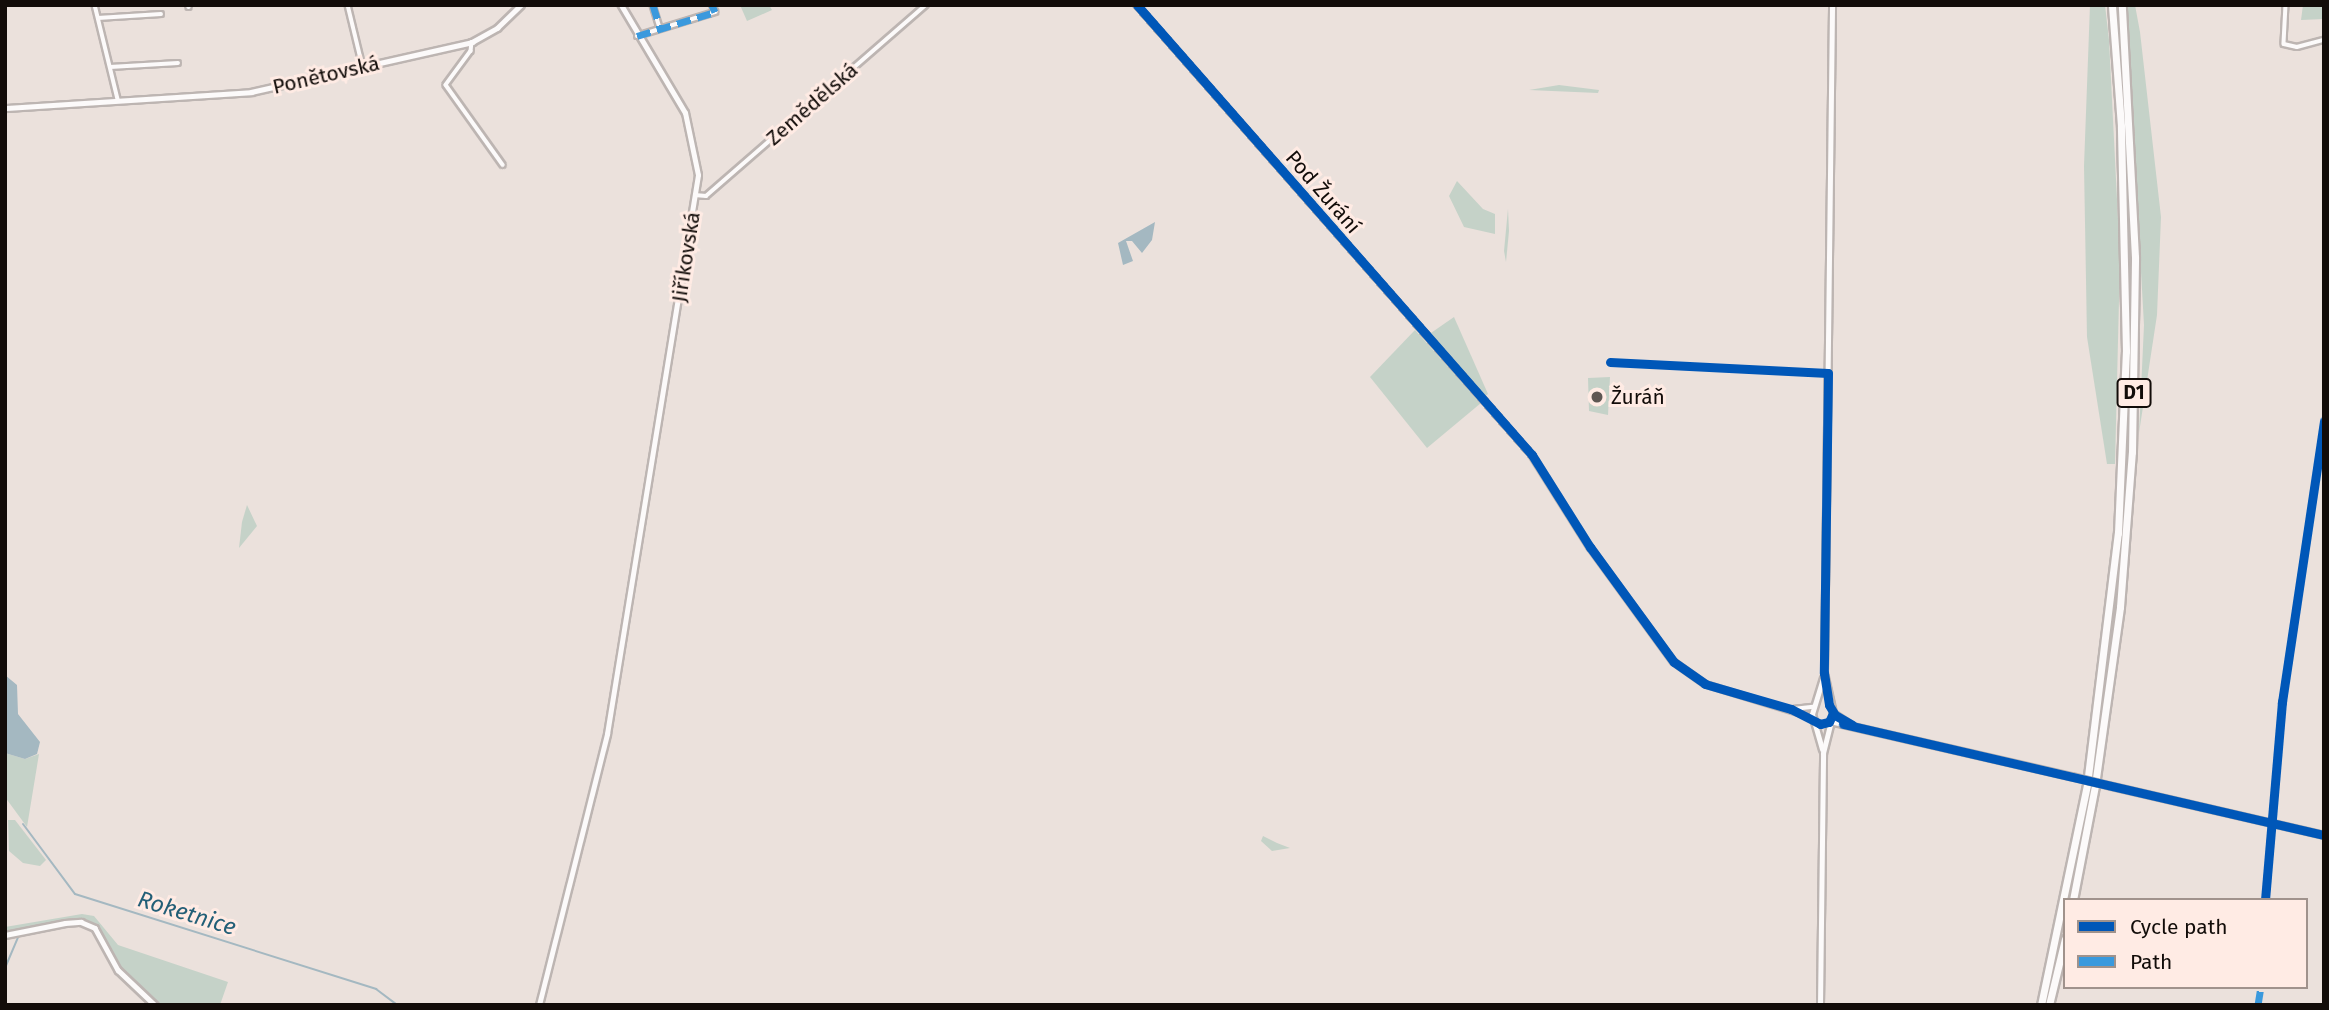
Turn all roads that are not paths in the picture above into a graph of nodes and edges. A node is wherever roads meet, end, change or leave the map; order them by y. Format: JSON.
{"nodes":[{"id":1,"x":94,"y":5,"type":"edge"},
{"id":2,"x":348,"y":5,"type":"edge"},
{"id":3,"x":520,"y":5,"type":"edge"},
{"id":4,"x":621,"y":5,"type":"edge"},
{"id":5,"x":653,"y":5,"type":"edge"},
{"id":6,"x":712,"y":5,"type":"edge"},
{"id":7,"x":926,"y":5,"type":"edge"},
{"id":8,"x":1136,"y":5,"type":"edge"},
{"id":9,"x":1832,"y":5,"type":"edge"},
{"id":10,"x":2112,"y":5,"type":"edge"},
{"id":11,"x":2122,"y":5,"type":"edge"},
{"id":12,"x":2286,"y":5,"type":"edge"},
{"id":13,"x":161,"y":14,"type":"dead end"},
{"id":14,"x":98,"y":18,"type":"junction"},
{"id":15,"x":660,"y":28,"type":"junction"},
{"id":16,"x":637,"y":36,"type":"junction"},
{"id":17,"x":2324,"y":40,"type":"edge"},
{"id":18,"x":472,"y":42,"type":"junction"},
{"id":19,"x":178,"y":63,"type":"dead end"},
{"id":20,"x":363,"y":66,"type":"junction"},
{"id":21,"x":110,"y":67,"type":"junction"},
{"id":22,"x":118,"y":99,"type":"junction"},
{"id":23,"x":5,"y":108,"type":"edge"},
{"id":24,"x":503,"y":165,"type":"dead end"},
{"id":25,"x":695,"y":195,"type":"junction"},
{"id":26,"x":1824,"y":673,"type":"junction"},
{"id":27,"x":1829,"y":705,"type":"junction"},
{"id":28,"x":1815,"y":706,"type":"junction"},
{"id":29,"x":1791,"y":709,"type":"junction"},
{"id":30,"x":1833,"y":713,"type":"junction"},
{"id":31,"x":1814,"y":720,"type":"junction"},
{"id":32,"x":1829,"y":722,"type":"junction"},
{"id":33,"x":1852,"y":725,"type":"junction"},
{"id":34,"x":1823,"y":753,"type":"junction"},
{"id":35,"x":2091,"y":781,"type":"junction"},
{"id":36,"x":2324,"y":835,"type":"edge"},
{"id":37,"x":2064,"y":898,"type":"edge"},
{"id":38,"x":2073,"y":898,"type":"edge"},
{"id":39,"x":2063,"y":904,"type":"edge"},
{"id":40,"x":5,"y":935,"type":"edge"},
{"id":41,"x":2063,"y":947,"type":"edge"},
{"id":42,"x":155,"y":1005,"type":"edge"},
{"id":43,"x":539,"y":1005,"type":"edge"},
{"id":44,"x":1820,"y":1005,"type":"edge"},
{"id":45,"x":2040,"y":1005,"type":"edge"},
{"id":46,"x":2049,"y":1005,"type":"edge"}],
"edges":[{"from":1,"to":14,"type":"street"},
{"from":2,"to":20,"type":"street"},
{"from":3,"to":18,"type":"street","name":"Ponětovská"},
{"from":4,"to":16,"type":"street","name":"Jiříkovská"},
{"from":5,"to":15,"type":"street"},
{"from":6,"to":15,"type":"street"},
{"from":7,"to":25,"type":"street","name":"Zemědělská"},
{"from":8,"to":29,"type":"street","name":"Pod Žurání"},
{"from":9,"to":26,"type":"main road"},
{"from":10,"to":35,"type":"highway","number":"D1"},
{"from":11,"to":35,"type":"highway","number":"D1"},
{"from":12,"to":17,"type":"street"},
{"from":13,"to":14,"type":"street"},
{"from":14,"to":21,"type":"street"},
{"from":15,"to":16,"type":"street"},
{"from":16,"to":25,"type":"street","name":"Jiříkovská"},
{"from":18,"to":20,"type":"street","name":"Ponětovská"},
{"from":18,"to":24,"type":"street"},
{"from":19,"to":21,"type":"street"},
{"from":20,"to":22,"type":"street","name":"Ponětovská"},
{"from":21,"to":22,"type":"street"},
{"from":22,"to":23,"type":"street","name":"Ponětovská"},
{"from":25,"to":43,"type":"street","name":"Jiříkovská"},
{"from":26,"to":27,"type":"main road"},
{"from":26,"to":28,"type":"main road"},
{"from":27,"to":28,"type":"main road"},
{"from":27,"to":30,"type":"main road"},
{"from":28,"to":29,"type":"street"},
{"from":28,"to":31,"type":"main road"},
{"from":29,"to":31,"type":"street","name":"Pod Žurání"},
{"from":30,"to":32,"type":"main road"},
{"from":30,"to":33,"type":"street"},
{"from":31,"to":32,"type":"main road"},
{"from":31,"to":34,"type":"main road"},
{"from":32,"to":33,"type":"street"},
{"from":32,"to":34,"type":"main road"},
{"from":33,"to":36,"type":"street","bridge":true},
{"from":34,"to":44,"type":"main road"},
{"from":35,"to":37,"type":"highway","number":"D1"},
{"from":35,"to":38,"type":"highway","number":"D1"},
{"from":39,"to":45,"type":"highway","number":"D1"},
{"from":40,"to":42,"type":"street"},
{"from":41,"to":46,"type":"highway"}]}
